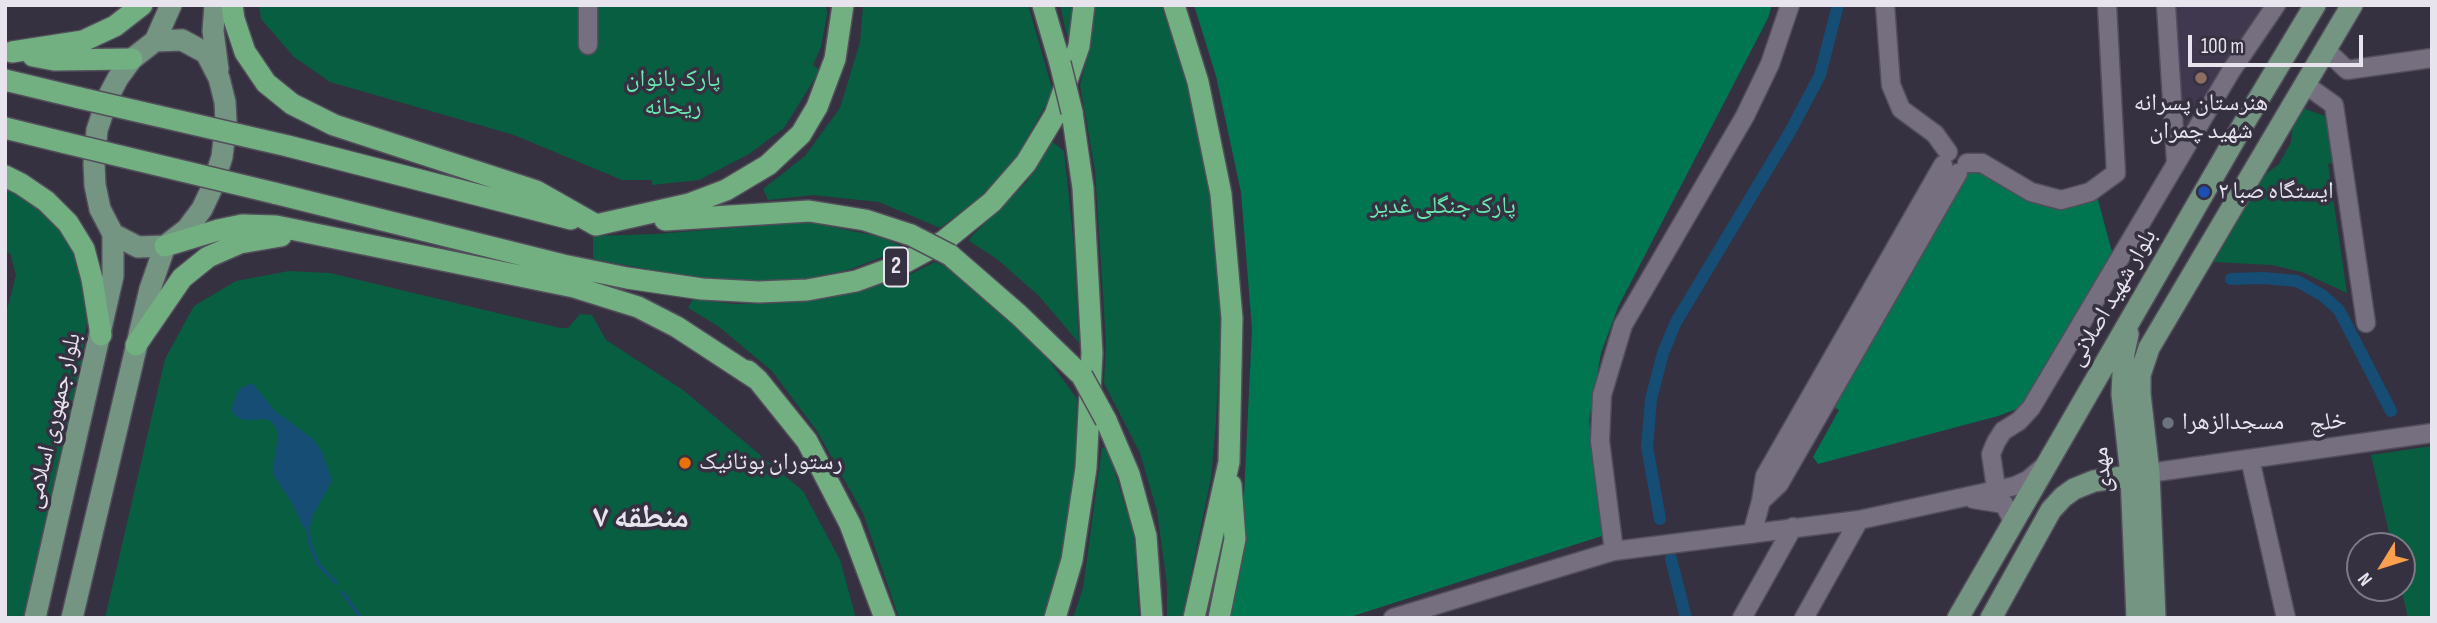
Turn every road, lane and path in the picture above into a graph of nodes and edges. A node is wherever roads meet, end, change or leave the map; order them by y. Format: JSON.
{"nodes":[{"id":1,"x":142,"y":5,"type":"edge"},
{"id":2,"x":171,"y":5,"type":"edge"},
{"id":3,"x":215,"y":5,"type":"edge"},
{"id":4,"x":232,"y":5,"type":"edge"},
{"id":5,"x":589,"y":5,"type":"edge"},
{"id":6,"x":843,"y":5,"type":"edge"},
{"id":7,"x":1043,"y":5,"type":"edge"},
{"id":8,"x":1083,"y":5,"type":"edge"},
{"id":9,"x":1174,"y":5,"type":"edge"},
{"id":10,"x":1790,"y":5,"type":"edge"},
{"id":11,"x":1885,"y":5,"type":"edge"},
{"id":12,"x":2107,"y":5,"type":"edge"},
{"id":13,"x":2166,"y":5,"type":"edge"},
{"id":14,"x":2276,"y":5,"type":"edge"},
{"id":15,"x":2315,"y":5,"type":"edge"},
{"id":16,"x":2352,"y":5,"type":"edge"},
{"id":17,"x":155,"y":41,"type":"junction"},
{"id":18,"x":588,"y":45,"type":"dead end"},
{"id":19,"x":2326,"y":50,"type":"junction"},
{"id":20,"x":8,"y":51,"type":"edge"},
{"id":21,"x":2432,"y":58,"type":"edge"},
{"id":22,"x":132,"y":59,"type":"junction"},
{"id":23,"x":219,"y":78,"type":"junction"},
{"id":24,"x":5,"y":80,"type":"edge"},
{"id":25,"x":2306,"y":85,"type":"junction"},
{"id":26,"x":5,"y":128,"type":"edge"},
{"id":27,"x":2176,"y":162,"type":"junction"},
{"id":28,"x":1954,"y":163,"type":"junction"},
{"id":29,"x":5,"y":176,"type":"edge"},
{"id":30,"x":596,"y":225,"type":"junction"},
{"id":31,"x":113,"y":234,"type":"junction"},
{"id":32,"x":314,"y":234,"type":"junction"},
{"id":33,"x":165,"y":246,"type":"junction"},
{"id":34,"x":563,"y":265,"type":"junction"},
{"id":35,"x":2132,"y":319,"type":"junction"},
{"id":36,"x":2365,"y":323,"type":"dead end"},
{"id":37,"x":101,"y":335,"type":"junction"},
{"id":38,"x":136,"y":345,"type":"junction"},
{"id":39,"x":758,"y":380,"type":"junction"},
{"id":40,"x":2432,"y":433,"type":"edge"},
{"id":41,"x":2250,"y":459,"type":"junction"},
{"id":42,"x":1229,"y":462,"type":"junction"},
{"id":43,"x":2048,"y":463,"type":"junction"},
{"id":44,"x":2140,"y":474,"type":"junction"},
{"id":45,"x":1996,"y":488,"type":"junction"},
{"id":46,"x":1966,"y":498,"type":"junction"},
{"id":47,"x":1859,"y":520,"type":"junction"},
{"id":48,"x":2014,"y":523,"type":"junction"},
{"id":49,"x":1793,"y":527,"type":"junction"},
{"id":50,"x":1752,"y":534,"type":"junction"},
{"id":51,"x":1614,"y":551,"type":"junction"},
{"id":52,"x":35,"y":618,"type":"edge"},
{"id":53,"x":72,"y":618,"type":"edge"},
{"id":54,"x":885,"y":618,"type":"edge"},
{"id":55,"x":1055,"y":618,"type":"edge"},
{"id":56,"x":1152,"y":618,"type":"edge"},
{"id":57,"x":1194,"y":618,"type":"edge"},
{"id":58,"x":1219,"y":618,"type":"edge"},
{"id":59,"x":1393,"y":618,"type":"edge"},
{"id":60,"x":1742,"y":618,"type":"edge"},
{"id":61,"x":1804,"y":618,"type":"edge"},
{"id":62,"x":1958,"y":618,"type":"edge"},
{"id":63,"x":1991,"y":618,"type":"edge"},
{"id":64,"x":2137,"y":618,"type":"edge"},
{"id":65,"x":2155,"y":618,"type":"edge"},
{"id":66,"x":2286,"y":618,"type":"edge"}],
"edges":[{"from":1,"to":20,"type":"highway"},
{"from":2,"to":17,"type":"main road"},
{"from":3,"to":23,"type":"main road"},
{"from":4,"to":30,"type":"highway"},
{"from":5,"to":18,"type":"street"},
{"from":6,"to":30,"type":"highway"},
{"from":7,"to":55,"type":"highway","bridge":true},
{"from":8,"to":34,"type":"highway","number":"2"},
{"from":9,"to":42,"type":"highway"},
{"from":10,"to":51,"type":"street"},
{"from":11,"to":28,"type":"street"},
{"from":12,"to":28,"type":"street"},
{"from":13,"to":27,"type":"street"},
{"from":14,"to":27,"type":"street"},
{"from":15,"to":35,"type":"main road","name":"بلوار شهید اصلانی"},
{"from":16,"to":19,"type":"main road"},
{"from":17,"to":22,"type":"main road"},
{"from":17,"to":23,"type":"main road"},
{"from":19,"to":21,"type":"street"},
{"from":19,"to":25,"type":"main road"},
{"from":20,"to":22,"type":"highway"},
{"from":22,"to":31,"type":"main road"},
{"from":23,"to":33,"type":"main road"},
{"from":24,"to":30,"type":"highway","bridge":true},
{"from":25,"to":36,"type":"street"},
{"from":25,"to":44,"type":"main road","name":"مهدی"},
{"from":26,"to":34,"type":"highway","bridge":true},
{"from":27,"to":45,"type":"street"},
{"from":28,"to":50,"type":"street"},
{"from":29,"to":37,"type":"highway"},
{"from":30,"to":56,"type":"highway","bridge":true},
{"from":31,"to":33,"type":"main road"},
{"from":31,"to":37,"type":"main road","name":"بلوار جمهوری اسلامی"},
{"from":32,"to":33,"type":"highway"},
{"from":32,"to":38,"type":"highway"},
{"from":32,"to":39,"type":"highway"},
{"from":33,"to":38,"type":"main road"},
{"from":34,"to":39,"type":"highway"},
{"from":35,"to":43,"type":"main road","name":"بلوار شهید اصلانی"},
{"from":35,"to":44,"type":"main road","name":"مهدی"},
{"from":37,"to":52,"type":"main road","name":"بلوار جمهوری اسلامی"},
{"from":38,"to":53,"type":"main road"},
{"from":39,"to":54,"type":"highway"},
{"from":40,"to":41,"type":"street","name":"خلج"},
{"from":41,"to":44,"type":"street","name":"خلج"},
{"from":41,"to":66,"type":"street"},
{"from":42,"to":57,"type":"highway"},
{"from":42,"to":58,"type":"highway"},
{"from":43,"to":45,"type":"street"},
{"from":43,"to":48,"type":"main road","name":"بلوار شهید اصلانی"},
{"from":44,"to":63,"type":"main road"},
{"from":44,"to":64,"type":"main road","name":"مهدی"},
{"from":44,"to":65,"type":"main road","name":"مهدی"},
{"from":45,"to":46,"type":"street"},
{"from":46,"to":47,"type":"street"},
{"from":46,"to":48,"type":"street"},
{"from":47,"to":49,"type":"street"},
{"from":47,"to":61,"type":"street"},
{"from":48,"to":62,"type":"main road","name":"بلوار شهید اصلانی"},
{"from":49,"to":50,"type":"street"},
{"from":49,"to":60,"type":"street"},
{"from":50,"to":51,"type":"street"},
{"from":51,"to":59,"type":"street"}]}
